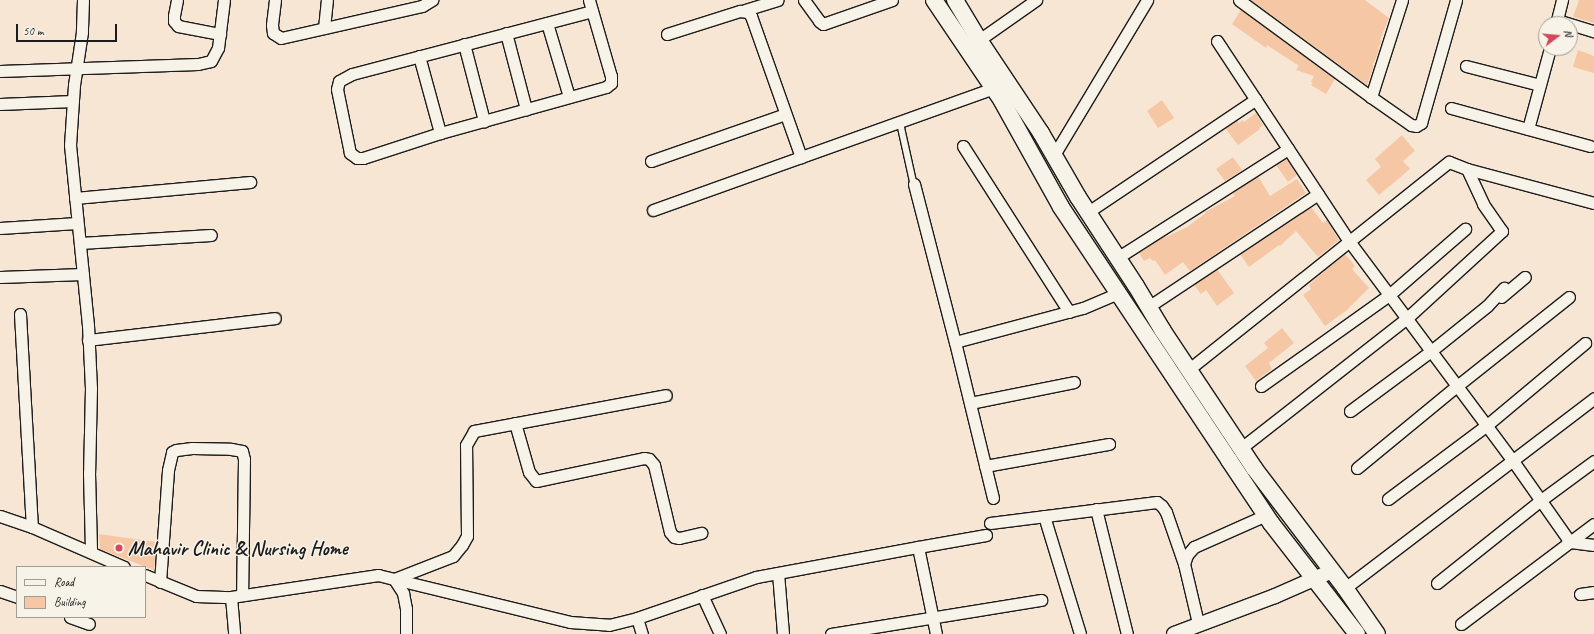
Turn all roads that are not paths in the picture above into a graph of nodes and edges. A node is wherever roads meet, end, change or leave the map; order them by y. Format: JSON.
{"nodes":[{"id":1,"x":83,"y":0,"type":"edge"},
{"id":2,"x":177,"y":0,"type":"edge"},
{"id":3,"x":224,"y":0,"type":"edge"},
{"id":4,"x":275,"y":0,"type":"edge"},
{"id":5,"x":327,"y":0,"type":"edge"},
{"id":6,"x":396,"y":0,"type":"edge"},
{"id":7,"x":432,"y":0,"type":"edge"},
{"id":8,"x":589,"y":0,"type":"edge"},
{"id":9,"x":778,"y":0,"type":"edge"},
{"id":10,"x":804,"y":0,"type":"edge"},
{"id":11,"x":892,"y":0,"type":"edge"},
{"id":12,"x":934,"y":0,"type":"edge"},
{"id":13,"x":954,"y":0,"type":"edge"},
{"id":14,"x":1036,"y":0,"type":"edge"},
{"id":15,"x":1146,"y":0,"type":"edge"},
{"id":16,"x":1239,"y":0,"type":"edge"},
{"id":17,"x":1402,"y":0,"type":"edge"},
{"id":18,"x":1456,"y":0,"type":"edge"},
{"id":19,"x":1559,"y":1,"type":"edge"},
{"id":20,"x":745,"y":10,"type":"junction"},
{"id":21,"x":592,"y":11,"type":"junction"},
{"id":22,"x":395,"y":12,"type":"junction"},
{"id":23,"x":1557,"y":16,"type":"edge"},
{"id":24,"x":547,"y":23,"type":"junction"},
{"id":25,"x":1578,"y":27,"type":"edge"},
{"id":26,"x":324,"y":28,"type":"junction"},
{"id":27,"x":1594,"y":31,"type":"edge"},
{"id":28,"x":220,"y":34,"type":"junction"},
{"id":29,"x":506,"y":34,"type":"junction"},
{"id":30,"x":667,"y":34,"type":"dead end"},
{"id":31,"x":979,"y":40,"type":"junction"},
{"id":32,"x":1217,"y":41,"type":"dead end"},
{"id":33,"x":464,"y":44,"type":"junction"},
{"id":34,"x":419,"y":56,"type":"junction"},
{"id":35,"x":1548,"y":56,"type":"edge"},
{"id":36,"x":1466,"y":66,"type":"dead end"},
{"id":37,"x":76,"y":68,"type":"junction"},
{"id":38,"x":0,"y":71,"type":"edge"},
{"id":39,"x":1540,"y":85,"type":"junction"},
{"id":40,"x":993,"y":88,"type":"junction"},
{"id":41,"x":569,"y":97,"type":"junction"},
{"id":42,"x":1371,"y":97,"type":"junction"},
{"id":43,"x":1256,"y":99,"type":"junction"},
{"id":44,"x":73,"y":101,"type":"junction"},
{"id":45,"x":0,"y":104,"type":"edge"},
{"id":46,"x":1451,"y":108,"type":"dead end"},
{"id":47,"x":526,"y":109,"type":"junction"},
{"id":48,"x":785,"y":114,"type":"junction"},
{"id":49,"x":484,"y":120,"type":"junction"},
{"id":50,"x":900,"y":121,"type":"junction"},
{"id":51,"x":1528,"y":129,"type":"junction"},
{"id":52,"x":440,"y":132,"type":"junction"},
{"id":53,"x":963,"y":146,"type":"dead end"},
{"id":54,"x":1590,"y":146,"type":"dead end"},
{"id":55,"x":1288,"y":149,"type":"junction"},
{"id":56,"x":1054,"y":155,"type":"junction"},
{"id":57,"x":801,"y":157,"type":"junction"},
{"id":58,"x":651,"y":161,"type":"dead end"},
{"id":59,"x":1467,"y":170,"type":"junction"},
{"id":60,"x":250,"y":182,"type":"dead end"},
{"id":61,"x":914,"y":184,"type":"joint"},
{"id":62,"x":1318,"y":194,"type":"junction"},
{"id":63,"x":75,"y":198,"type":"junction"},
{"id":64,"x":1594,"y":204,"type":"edge"},
{"id":65,"x":653,"y":210,"type":"dead end"},
{"id":66,"x":1088,"y":212,"type":"junction"},
{"id":67,"x":77,"y":223,"type":"junction"},
{"id":68,"x":0,"y":228,"type":"edge"},
{"id":69,"x":1465,"y":228,"type":"dead end"},
{"id":70,"x":211,"y":234,"type":"dead end"},
{"id":71,"x":1349,"y":241,"type":"junction"},
{"id":72,"x":80,"y":244,"type":"junction"},
{"id":73,"x":1117,"y":258,"type":"junction"},
{"id":74,"x":83,"y":274,"type":"junction"},
{"id":75,"x":0,"y":277,"type":"edge"},
{"id":76,"x":1525,"y":277,"type":"dead end"},
{"id":77,"x":1504,"y":288,"type":"dead end"},
{"id":78,"x":1119,"y":293,"type":"junction"},
{"id":79,"x":1389,"y":295,"type":"junction"},
{"id":80,"x":1569,"y":297,"type":"dead end"},
{"id":81,"x":1148,"y":307,"type":"junction"},
{"id":82,"x":1069,"y":312,"type":"junction"},
{"id":83,"x":20,"y":314,"type":"dead end"},
{"id":84,"x":274,"y":318,"type":"dead end"},
{"id":85,"x":1407,"y":318,"type":"junction"},
{"id":86,"x":88,"y":340,"type":"junction"},
{"id":87,"x":955,"y":342,"type":"junction"},
{"id":88,"x":1586,"y":343,"type":"dead end"},
{"id":89,"x":1432,"y":352,"type":"junction"},
{"id":90,"x":1188,"y":370,"type":"junction"},
{"id":91,"x":1074,"y":382,"type":"dead end"},
{"id":92,"x":1261,"y":386,"type":"dead end"},
{"id":93,"x":1457,"y":386,"type":"junction"},
{"id":94,"x":666,"y":395,"type":"dead end"},
{"id":95,"x":1594,"y":398,"type":"edge"},
{"id":96,"x":970,"y":402,"type":"junction"},
{"id":97,"x":1350,"y":411,"type":"dead end"},
{"id":98,"x":515,"y":423,"type":"junction"},
{"id":99,"x":1487,"y":425,"type":"junction"},
{"id":100,"x":1109,"y":444,"type":"dead end"},
{"id":101,"x":1241,"y":448,"type":"junction"},
{"id":102,"x":1514,"y":461,"type":"junction"},
{"id":103,"x":1594,"y":461,"type":"edge"},
{"id":104,"x":986,"y":466,"type":"junction"},
{"id":105,"x":1357,"y":468,"type":"dead end"},
{"id":106,"x":993,"y":498,"type":"dead end"},
{"id":107,"x":1388,"y":499,"type":"dead end"},
{"id":108,"x":1541,"y":500,"type":"junction"},
{"id":109,"x":1096,"y":509,"type":"junction"},
{"id":110,"x":1266,"y":515,"type":"junction"},
{"id":111,"x":0,"y":516,"type":"edge"},
{"id":112,"x":1044,"y":516,"type":"junction"},
{"id":113,"x":990,"y":523,"type":"dead end"},
{"id":114,"x":1594,"y":524,"type":"edge"},
{"id":115,"x":32,"y":527,"type":"junction"},
{"id":116,"x":701,"y":533,"type":"dead end"},
{"id":117,"x":986,"y":536,"type":"dead end"},
{"id":118,"x":1570,"y":542,"type":"junction"},
{"id":119,"x":1594,"y":545,"type":"edge"},
{"id":120,"x":918,"y":547,"type":"junction"},
{"id":121,"x":91,"y":552,"type":"junction"},
{"id":122,"x":1184,"y":564,"type":"junction"},
{"id":123,"x":122,"y":566,"type":"edge"},
{"id":124,"x":1332,"y":571,"type":"junction"},
{"id":125,"x":778,"y":573,"type":"junction"},
{"id":126,"x":146,"y":576,"type":"edge"},
{"id":127,"x":1314,"y":577,"type":"junction"},
{"id":128,"x":394,"y":579,"type":"junction"},
{"id":129,"x":160,"y":582,"type":"junction"},
{"id":130,"x":1437,"y":583,"type":"dead end"},
{"id":131,"x":1345,"y":588,"type":"junction"},
{"id":132,"x":0,"y":591,"type":"edge"},
{"id":133,"x":1594,"y":592,"type":"edge"},
{"id":134,"x":1491,"y":594,"type":"dead end"},
{"id":135,"x":1580,"y":594,"type":"dead end"},
{"id":136,"x":237,"y":596,"type":"junction"},
{"id":137,"x":702,"y":596,"type":"junction"},
{"id":138,"x":16,"y":597,"type":"edge"},
{"id":139,"x":1041,"y":600,"type":"dead end"},
{"id":140,"x":932,"y":616,"type":"junction"},
{"id":141,"x":73,"y":618,"type":"edge"},
{"id":142,"x":637,"y":618,"type":"junction"},
{"id":143,"x":1198,"y":623,"type":"junction"},
{"id":144,"x":89,"y":624,"type":"dead end"},
{"id":145,"x":1461,"y":624,"type":"dead end"},
{"id":146,"x":234,"y":634,"type":"edge"},
{"id":147,"x":406,"y":634,"type":"edge"},
{"id":148,"x":642,"y":634,"type":"edge"},
{"id":149,"x":720,"y":634,"type":"edge"},
{"id":150,"x":783,"y":634,"type":"edge"},
{"id":151,"x":831,"y":634,"type":"edge"},
{"id":152,"x":936,"y":634,"type":"edge"},
{"id":153,"x":1080,"y":634,"type":"edge"},
{"id":154,"x":1127,"y":634,"type":"edge"},
{"id":155,"x":1174,"y":634,"type":"edge"},
{"id":156,"x":1357,"y":634,"type":"edge"},
{"id":157,"x":1377,"y":634,"type":"edge"}],
"edges":[{"from":1,"to":37,"type":"street"},
{"from":2,"to":28,"type":"street"},
{"from":3,"to":28,"type":"street"},
{"from":4,"to":26,"type":"street"},
{"from":5,"to":26,"type":"street"},
{"from":6,"to":22,"type":"street"},
{"from":7,"to":22,"type":"street"},
{"from":8,"to":21,"type":"street"},
{"from":9,"to":20,"type":"street"},
{"from":10,"to":11,"type":"street"},
{"from":12,"to":40,"type":"main road"},
{"from":13,"to":31,"type":"main road"},
{"from":14,"to":31,"type":"street"},
{"from":15,"to":56,"type":"street"},
{"from":16,"to":42,"type":"street"},
{"from":17,"to":42,"type":"street"},
{"from":18,"to":42,"type":"street"},
{"from":19,"to":23,"type":"street"},
{"from":20,"to":30,"type":"street"},
{"from":20,"to":48,"type":"street"},
{"from":21,"to":24,"type":"street"},
{"from":21,"to":41,"type":"street"},
{"from":22,"to":26,"type":"street"},
{"from":24,"to":29,"type":"street"},
{"from":24,"to":41,"type":"street"},
{"from":25,"to":27,"type":"street"},
{"from":28,"to":37,"type":"street"},
{"from":29,"to":33,"type":"street"},
{"from":29,"to":47,"type":"street"},
{"from":31,"to":56,"type":"main road"},
{"from":32,"to":43,"type":"street"},
{"from":33,"to":34,"type":"street"},
{"from":33,"to":49,"type":"street"},
{"from":34,"to":52,"type":"street"},
{"from":34,"to":52,"type":"street"},
{"from":35,"to":39,"type":"street"},
{"from":36,"to":39,"type":"street"},
{"from":37,"to":38,"type":"street"},
{"from":37,"to":44,"type":"street"},
{"from":39,"to":51,"type":"street"},
{"from":40,"to":50,"type":"street"},
{"from":40,"to":78,"type":"main road"},
{"from":41,"to":47,"type":"street"},
{"from":43,"to":55,"type":"street"},
{"from":43,"to":66,"type":"street"},
{"from":44,"to":45,"type":"street"},
{"from":44,"to":63,"type":"street"},
{"from":46,"to":51,"type":"street"},
{"from":47,"to":49,"type":"street"},
{"from":48,"to":57,"type":"street"},
{"from":48,"to":58,"type":"street"},
{"from":49,"to":52,"type":"street"},
{"from":50,"to":57,"type":"street"},
{"from":50,"to":61,"type":"lane"},
{"from":51,"to":54,"type":"street"},
{"from":53,"to":82,"type":"street"},
{"from":55,"to":62,"type":"street"},
{"from":55,"to":73,"type":"street"},
{"from":56,"to":66,"type":"main road"},
{"from":57,"to":65,"type":"street"},
{"from":59,"to":64,"type":"street"},
{"from":59,"to":71,"type":"street"},
{"from":59,"to":85,"type":"street"},
{"from":60,"to":63,"type":"street"},
{"from":61,"to":87,"type":"street"},
{"from":62,"to":71,"type":"street"},
{"from":62,"to":81,"type":"street"},
{"from":63,"to":67,"type":"street"},
{"from":66,"to":73,"type":"main road"},
{"from":67,"to":68,"type":"street"},
{"from":67,"to":72,"type":"street"},
{"from":69,"to":79,"type":"street"},
{"from":70,"to":72,"type":"street"},
{"from":71,"to":79,"type":"street"},
{"from":71,"to":90,"type":"street"},
{"from":72,"to":74,"type":"street"},
{"from":73,"to":81,"type":"main road"},
{"from":74,"to":75,"type":"street"},
{"from":74,"to":86,"type":"street"},
{"from":76,"to":89,"type":"street"},
{"from":77,"to":89,"type":"street"},
{"from":78,"to":82,"type":"street"},
{"from":78,"to":110,"type":"main road"},
{"from":79,"to":85,"type":"street"},
{"from":79,"to":92,"type":"street"},
{"from":80,"to":93,"type":"street"},
{"from":81,"to":90,"type":"main road"},
{"from":82,"to":87,"type":"street"},
{"from":83,"to":115,"type":"street"},
{"from":84,"to":86,"type":"street"},
{"from":85,"to":89,"type":"street"},
{"from":85,"to":101,"type":"street"},
{"from":86,"to":121,"type":"street"},
{"from":87,"to":96,"type":"street"},
{"from":88,"to":99,"type":"street"},
{"from":89,"to":93,"type":"street"},
{"from":89,"to":97,"type":"street"},
{"from":90,"to":101,"type":"main road"},
{"from":91,"to":96,"type":"street"},
{"from":93,"to":99,"type":"street"},
{"from":93,"to":105,"type":"street"},
{"from":94,"to":98,"type":"street"},
{"from":95,"to":102,"type":"street"},
{"from":96,"to":104,"type":"street"},
{"from":98,"to":116,"type":"street"},
{"from":98,"to":128,"type":"street"},
{"from":99,"to":102,"type":"street"},
{"from":99,"to":107,"type":"street"},
{"from":100,"to":104,"type":"street"},
{"from":101,"to":124,"type":"main road"},
{"from":102,"to":108,"type":"street"},
{"from":102,"to":131,"type":"street"},
{"from":103,"to":108,"type":"street"},
{"from":104,"to":106,"type":"street"},
{"from":108,"to":118,"type":"street"},
{"from":108,"to":130,"type":"street"},
{"from":109,"to":112,"type":"street"},
{"from":109,"to":122,"type":"street"},
{"from":109,"to":154,"type":"street"},
{"from":110,"to":122,"type":"street"},
{"from":110,"to":127,"type":"main road"},
{"from":111,"to":115,"type":"street"},
{"from":112,"to":113,"type":"street"},
{"from":112,"to":153,"type":"street"},
{"from":114,"to":118,"type":"street"},
{"from":115,"to":121,"type":"street"},
{"from":117,"to":120,"type":"street"},
{"from":118,"to":119,"type":"street"},
{"from":118,"to":134,"type":"street"},
{"from":118,"to":145,"type":"street"},
{"from":120,"to":125,"type":"street"},
{"from":120,"to":140,"type":"street"},
{"from":121,"to":123,"type":"street"},
{"from":122,"to":143,"type":"street"},
{"from":124,"to":127,"type":"street"},
{"from":124,"to":131,"type":"main road"},
{"from":125,"to":137,"type":"street"},
{"from":125,"to":150,"type":"street"},
{"from":126,"to":129,"type":"street"},
{"from":127,"to":143,"type":"street"},
{"from":127,"to":156,"type":"main road"},
{"from":128,"to":136,"type":"street"},
{"from":128,"to":142,"type":"street"},
{"from":128,"to":147,"type":"street"},
{"from":129,"to":136,"type":"street"},
{"from":129,"to":136,"type":"street"},
{"from":131,"to":157,"type":"main road"},
{"from":132,"to":138,"type":"street"},
{"from":133,"to":135,"type":"street"},
{"from":136,"to":146,"type":"street"},
{"from":137,"to":142,"type":"street"},
{"from":137,"to":149,"type":"street"},
{"from":139,"to":140,"type":"street"},
{"from":140,"to":151,"type":"street"},
{"from":140,"to":152,"type":"street"},
{"from":141,"to":144,"type":"street"},
{"from":142,"to":148,"type":"street"},
{"from":143,"to":155,"type":"street"}]}
